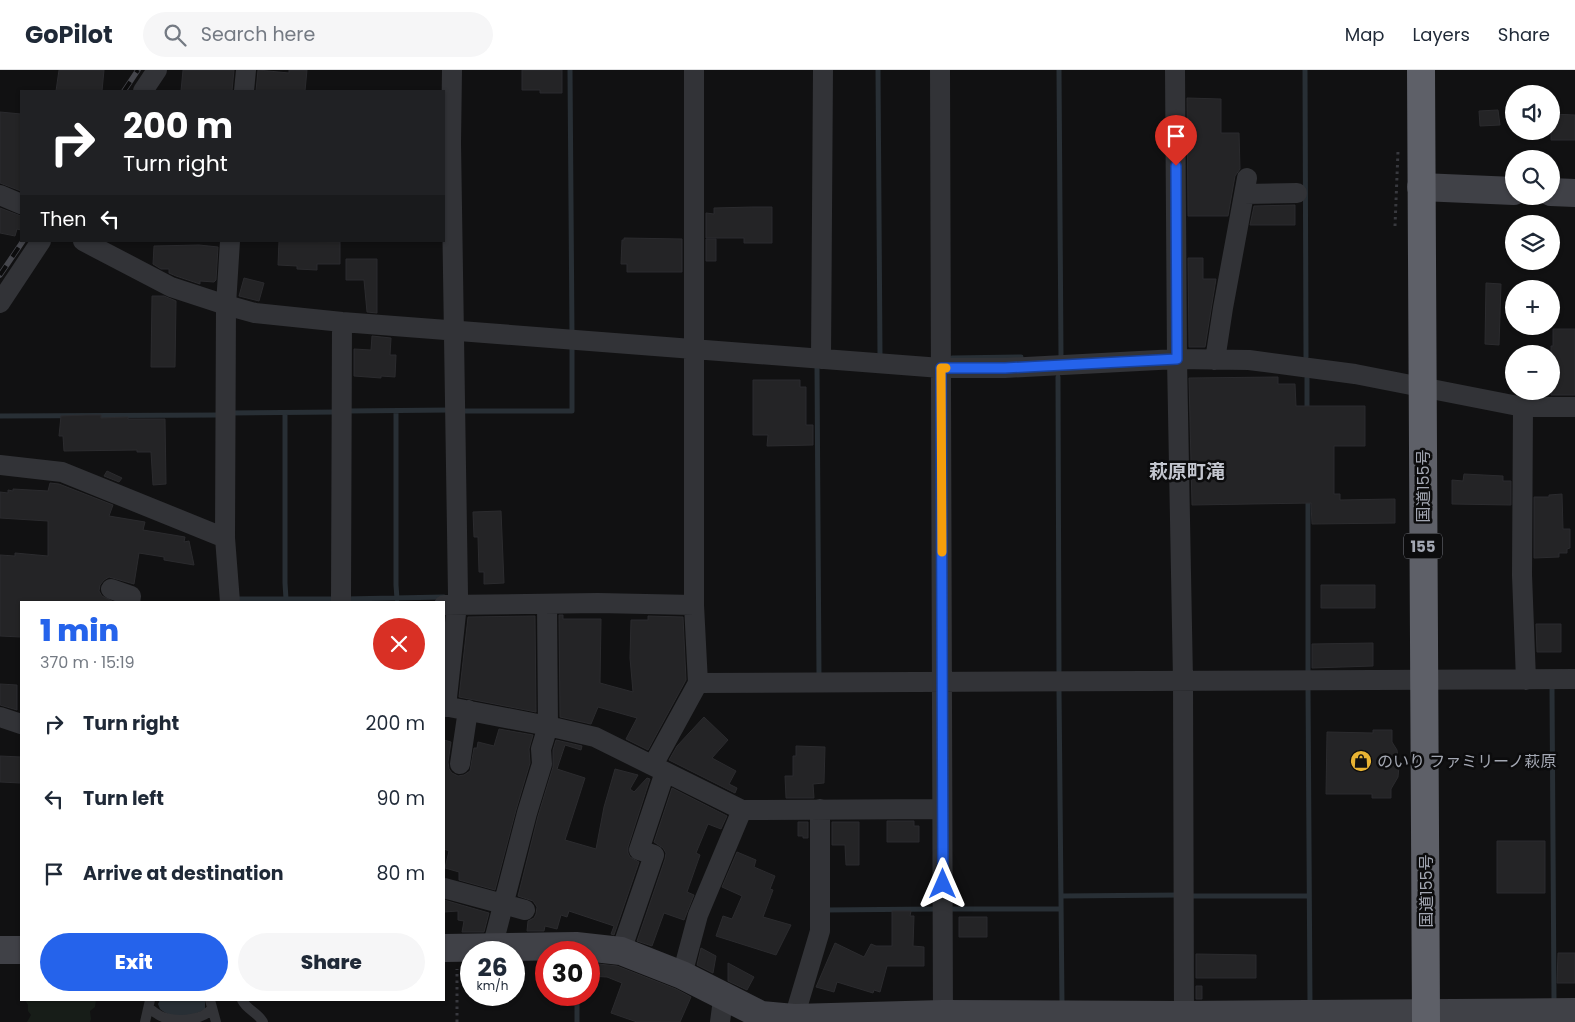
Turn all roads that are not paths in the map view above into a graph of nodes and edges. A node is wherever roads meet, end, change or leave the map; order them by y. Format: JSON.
{"nodes":[{"id":1,"x":157,"y":70,"type":"edge"},
{"id":2,"x":246,"y":70,"type":"edge"},
{"id":3,"x":452,"y":70,"type":"edge"},
{"id":4,"x":694,"y":70,"type":"edge"},
{"id":5,"x":823,"y":70,"type":"edge"},
{"id":6,"x":940,"y":70,"type":"edge"},
{"id":7,"x":1175,"y":70,"type":"edge"},
{"id":8,"x":1421,"y":70,"type":"edge"},
{"id":9,"x":144,"y":90,"type":"edge"},
{"id":10,"x":244,"y":90,"type":"edge"},
{"id":11,"x":448,"y":142,"type":"edge"},
{"id":12,"x":1421,"y":187,"type":"junction"},
{"id":13,"x":1505,"y":191,"type":"edge"},
{"id":14,"x":1560,"y":192,"type":"edge"},
{"id":15,"x":1298,"y":193,"type":"dead end"},
{"id":16,"x":1575,"y":193,"type":"edge"},
{"id":17,"x":0,"y":195,"type":"edge"},
{"id":18,"x":20,"y":204,"type":"edge"},
{"id":19,"x":40,"y":242,"type":"edge"},
{"id":20,"x":85,"y":242,"type":"edge"},
{"id":21,"x":230,"y":242,"type":"edge"},
{"id":22,"x":0,"y":303,"type":"edge"},
{"id":23,"x":226,"y":305,"type":"junction"},
{"id":24,"x":342,"y":322,"type":"junction"},
{"id":25,"x":455,"y":331,"type":"junction"},
{"id":26,"x":693,"y":350,"type":"junction"},
{"id":27,"x":821,"y":359,"type":"junction"},
{"id":28,"x":1177,"y":359,"type":"junction"},
{"id":29,"x":1215,"y":360,"type":"junction"},
{"id":30,"x":941,"y":368,"type":"junction"},
{"id":31,"x":1422,"y":388,"type":"junction"},
{"id":32,"x":1523,"y":407,"type":"junction"},
{"id":33,"x":1575,"y":408,"type":"edge"},
{"id":34,"x":0,"y":465,"type":"edge"},
{"id":35,"x":225,"y":538,"type":"junction"},
{"id":36,"x":111,"y":589,"type":"dead end"},
{"id":37,"x":130,"y":601,"type":"edge"},
{"id":38,"x":230,"y":601,"type":"edge"},
{"id":39,"x":341,"y":601,"type":"edge"},
{"id":40,"x":547,"y":604,"type":"junction"},
{"id":41,"x":450,"y":605,"type":"edge"},
{"id":42,"x":694,"y":605,"type":"junction"},
{"id":43,"x":1575,"y":679,"type":"edge"},
{"id":44,"x":1182,"y":680,"type":"junction"},
{"id":45,"x":1424,"y":680,"type":"junction"},
{"id":46,"x":1526,"y":680,"type":"junction"},
{"id":47,"x":942,"y":682,"type":"junction"},
{"id":48,"x":698,"y":683,"type":"junction"},
{"id":49,"x":445,"y":706,"type":"edge"},
{"id":50,"x":468,"y":710,"type":"junction"},
{"id":51,"x":0,"y":717,"type":"edge"},
{"id":52,"x":20,"y":724,"type":"edge"},
{"id":53,"x":548,"y":726,"type":"junction"},
{"id":54,"x":460,"y":764,"type":"dead end"},
{"id":55,"x":659,"y":768,"type":"junction"},
{"id":56,"x":820,"y":809,"type":"junction"},
{"id":57,"x":742,"y":810,"type":"junction"},
{"id":58,"x":942,"y":810,"type":"junction"},
{"id":59,"x":445,"y":888,"type":"edge"},
{"id":60,"x":503,"y":904,"type":"junction"},
{"id":61,"x":525,"y":910,"type":"dead end"},
{"id":62,"x":494,"y":941,"type":"edge"},
{"id":63,"x":525,"y":947,"type":"edge"},
{"id":64,"x":0,"y":950,"type":"edge"},
{"id":65,"x":20,"y":950,"type":"edge"},
{"id":66,"x":621,"y":951,"type":"junction"},
{"id":67,"x":682,"y":975,"type":"junction"},
{"id":68,"x":242,"y":1001,"type":"edge"},
{"id":69,"x":149,"y":1004,"type":"edge"},
{"id":70,"x":211,"y":1004,"type":"edge"},
{"id":71,"x":723,"y":1010,"type":"edge"},
{"id":72,"x":1575,"y":1012,"type":"edge"},
{"id":73,"x":1426,"y":1017,"type":"edge"},
{"id":74,"x":794,"y":1018,"type":"junction"},
{"id":75,"x":944,"y":1018,"type":"edge"},
{"id":76,"x":1184,"y":1018,"type":"edge"},
{"id":77,"x":145,"y":1022,"type":"edge"},
{"id":78,"x":216,"y":1022,"type":"edge"},
{"id":79,"x":263,"y":1022,"type":"edge"}],
"edges":[{"from":1,"to":9,"type":"street"},
{"from":2,"to":10,"type":"street"},
{"from":3,"to":11,"type":"street"},
{"from":4,"to":26,"type":"street"},
{"from":5,"to":27,"type":"street"},
{"from":6,"to":30,"type":"street"},
{"from":7,"to":28,"type":"street"},
{"from":8,"to":12,"type":"highway","name":"国道155号","number":"155"},
{"from":11,"to":25,"type":"street"},
{"from":12,"to":13,"type":"street"},
{"from":12,"to":31,"type":"highway","name":"国道155号","number":"155"},
{"from":14,"to":16,"type":"street"},
{"from":15,"to":29,"type":"street"},
{"from":17,"to":18,"type":"street"},
{"from":19,"to":22,"type":"street"},
{"from":20,"to":23,"type":"street"},
{"from":21,"to":23,"type":"street"},
{"from":23,"to":24,"type":"street"},
{"from":23,"to":35,"type":"street"},
{"from":24,"to":25,"type":"street"},
{"from":24,"to":39,"type":"street"},
{"from":25,"to":26,"type":"street"},
{"from":25,"to":41,"type":"street"},
{"from":26,"to":27,"type":"street"},
{"from":26,"to":42,"type":"street"},
{"from":27,"to":30,"type":"street"},
{"from":28,"to":29,"type":"street"},
{"from":28,"to":30,"type":"street"},
{"from":28,"to":44,"type":"street"},
{"from":29,"to":31,"type":"street"},
{"from":30,"to":47,"type":"street"},
{"from":31,"to":32,"type":"street"},
{"from":31,"to":45,"type":"highway","name":"国道155号","number":"155"},
{"from":32,"to":33,"type":"street"},
{"from":32,"to":46,"type":"street"},
{"from":34,"to":35,"type":"street"},
{"from":35,"to":38,"type":"street"},
{"from":36,"to":37,"type":"street"},
{"from":40,"to":41,"type":"street"},
{"from":40,"to":42,"type":"street"},
{"from":40,"to":53,"type":"street"},
{"from":41,"to":49,"type":"street"},
{"from":42,"to":48,"type":"street"},
{"from":43,"to":46,"type":"street"},
{"from":44,"to":45,"type":"street"},
{"from":44,"to":47,"type":"street"},
{"from":44,"to":76,"type":"street"},
{"from":45,"to":46,"type":"street"},
{"from":45,"to":73,"type":"highway","name":"国道155号","number":"155"},
{"from":47,"to":48,"type":"street"},
{"from":47,"to":58,"type":"street"},
{"from":48,"to":55,"type":"street"},
{"from":49,"to":50,"type":"street"},
{"from":50,"to":53,"type":"street"},
{"from":50,"to":54,"type":"street"},
{"from":51,"to":52,"type":"street"},
{"from":53,"to":55,"type":"street"},
{"from":53,"to":60,"type":"street"},
{"from":55,"to":57,"type":"street"},
{"from":55,"to":66,"type":"street"},
{"from":56,"to":57,"type":"street"},
{"from":56,"to":58,"type":"street"},
{"from":56,"to":74,"type":"street"},
{"from":57,"to":67,"type":"street"},
{"from":58,"to":75,"type":"street"},
{"from":59,"to":60,"type":"street"},
{"from":60,"to":61,"type":"street"},
{"from":60,"to":62,"type":"street"},
{"from":63,"to":66,"type":"street"},
{"from":64,"to":65,"type":"street"},
{"from":66,"to":67,"type":"street"},
{"from":67,"to":71,"type":"street"},
{"from":68,"to":79,"type":"lane"},
{"from":69,"to":70,"type":"lane"},
{"from":69,"to":77,"type":"lane"},
{"from":70,"to":78,"type":"lane"},
{"from":71,"to":74,"type":"street"},
{"from":72,"to":73,"type":"street"},
{"from":73,"to":76,"type":"street"},
{"from":74,"to":75,"type":"street"},
{"from":75,"to":76,"type":"street"}]}
